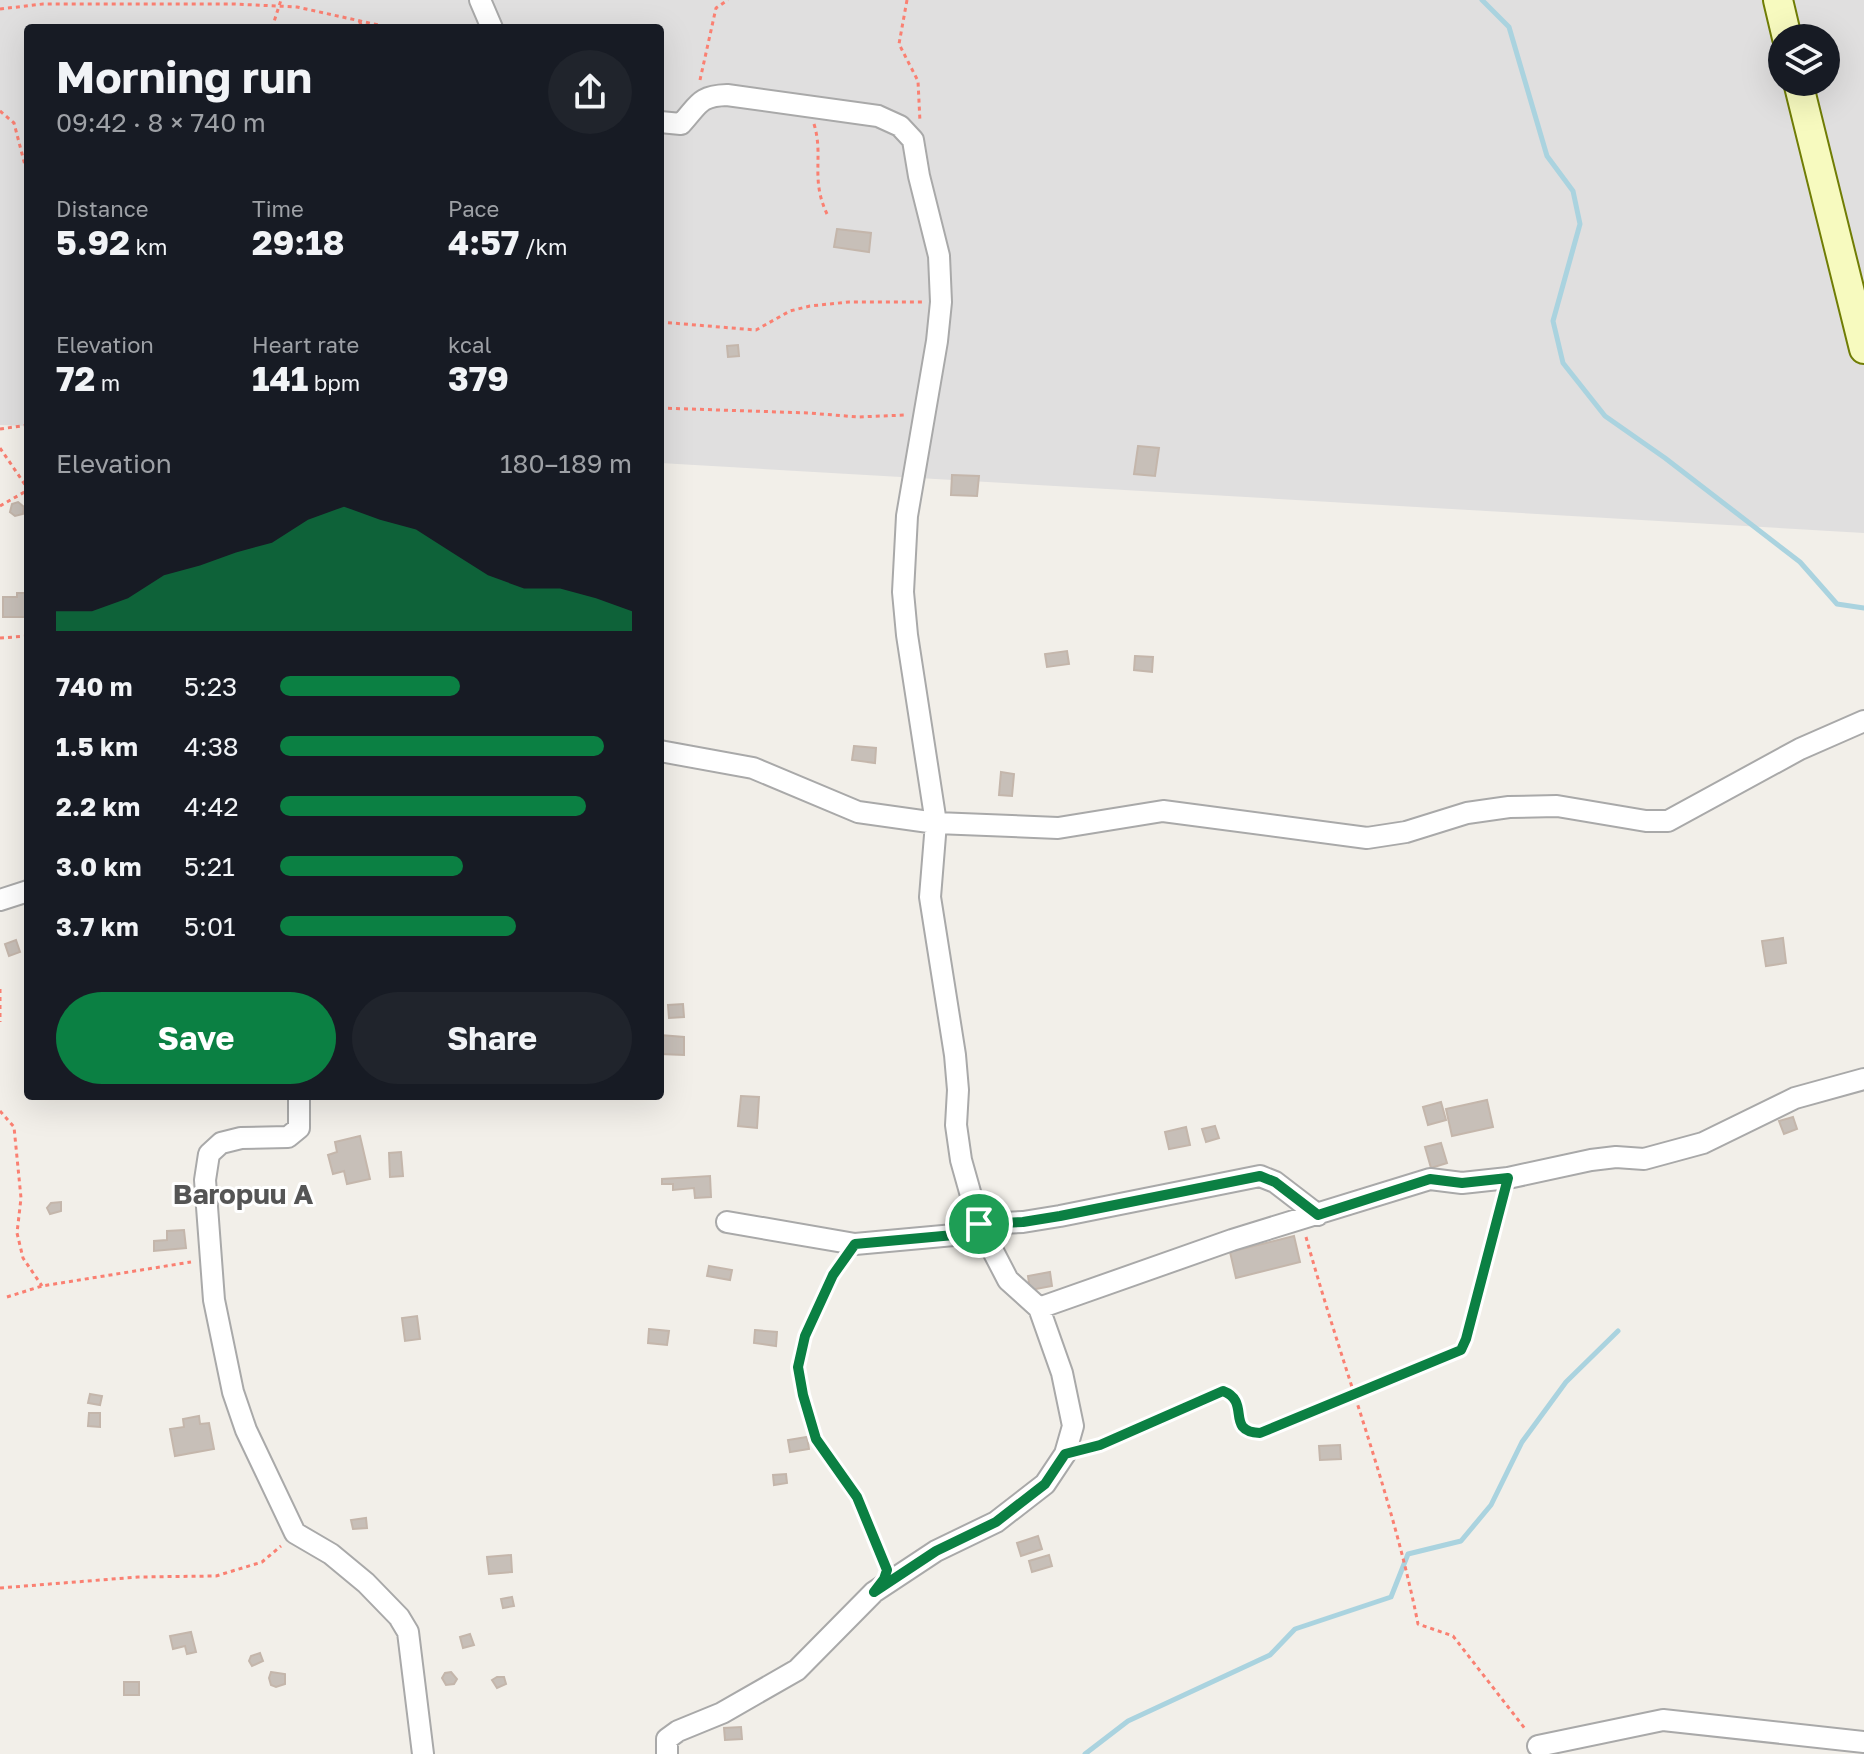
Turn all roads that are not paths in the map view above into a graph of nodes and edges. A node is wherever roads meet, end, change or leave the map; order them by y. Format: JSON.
{"nodes":[{"id":1,"x":480,"y":0,"type":"edge"},
{"id":2,"x":1778,"y":0,"type":"edge"},
{"id":3,"x":490,"y":24,"type":"edge"},
{"id":4,"x":1784,"y":24,"type":"edge"},
{"id":5,"x":1801,"y":96,"type":"edge"},
{"id":6,"x":664,"y":122,"type":"edge"},
{"id":7,"x":1864,"y":349,"type":"edge"},
{"id":8,"x":1864,"y":721,"type":"edge"},
{"id":9,"x":664,"y":752,"type":"edge"},
{"id":10,"x":936,"y":823,"type":"junction"},
{"id":11,"x":24,"y":892,"type":"edge"},
{"id":12,"x":0,"y":900,"type":"edge"},
{"id":13,"x":1864,"y":1079,"type":"edge"},
{"id":14,"x":299,"y":1100,"type":"edge"},
{"id":15,"x":1310,"y":1218,"type":"junction"},
{"id":16,"x":727,"y":1222,"type":"dead end"},
{"id":17,"x":979,"y":1224,"type":"junction"},
{"id":18,"x":1039,"y":1308,"type":"junction"},
{"id":19,"x":1864,"y":1742,"type":"edge"},
{"id":20,"x":1538,"y":1746,"type":"road end"},
{"id":21,"x":423,"y":1754,"type":"edge"},
{"id":22,"x":667,"y":1754,"type":"edge"}],
"edges":[{"from":1,"to":3,"type":"street"},
{"from":2,"to":4,"type":"street"},
{"from":5,"to":7,"type":"street"},
{"from":6,"to":10,"type":"street"},
{"from":8,"to":10,"type":"street"},
{"from":9,"to":10,"type":"street"},
{"from":10,"to":17,"type":"street"},
{"from":11,"to":12,"type":"street"},
{"from":13,"to":15,"type":"street"},
{"from":14,"to":21,"type":"street"},
{"from":15,"to":17,"type":"street"},
{"from":15,"to":18,"type":"street"},
{"from":16,"to":17,"type":"street"},
{"from":17,"to":18,"type":"street"},
{"from":18,"to":22,"type":"street"},
{"from":19,"to":20,"type":"street"}]}
